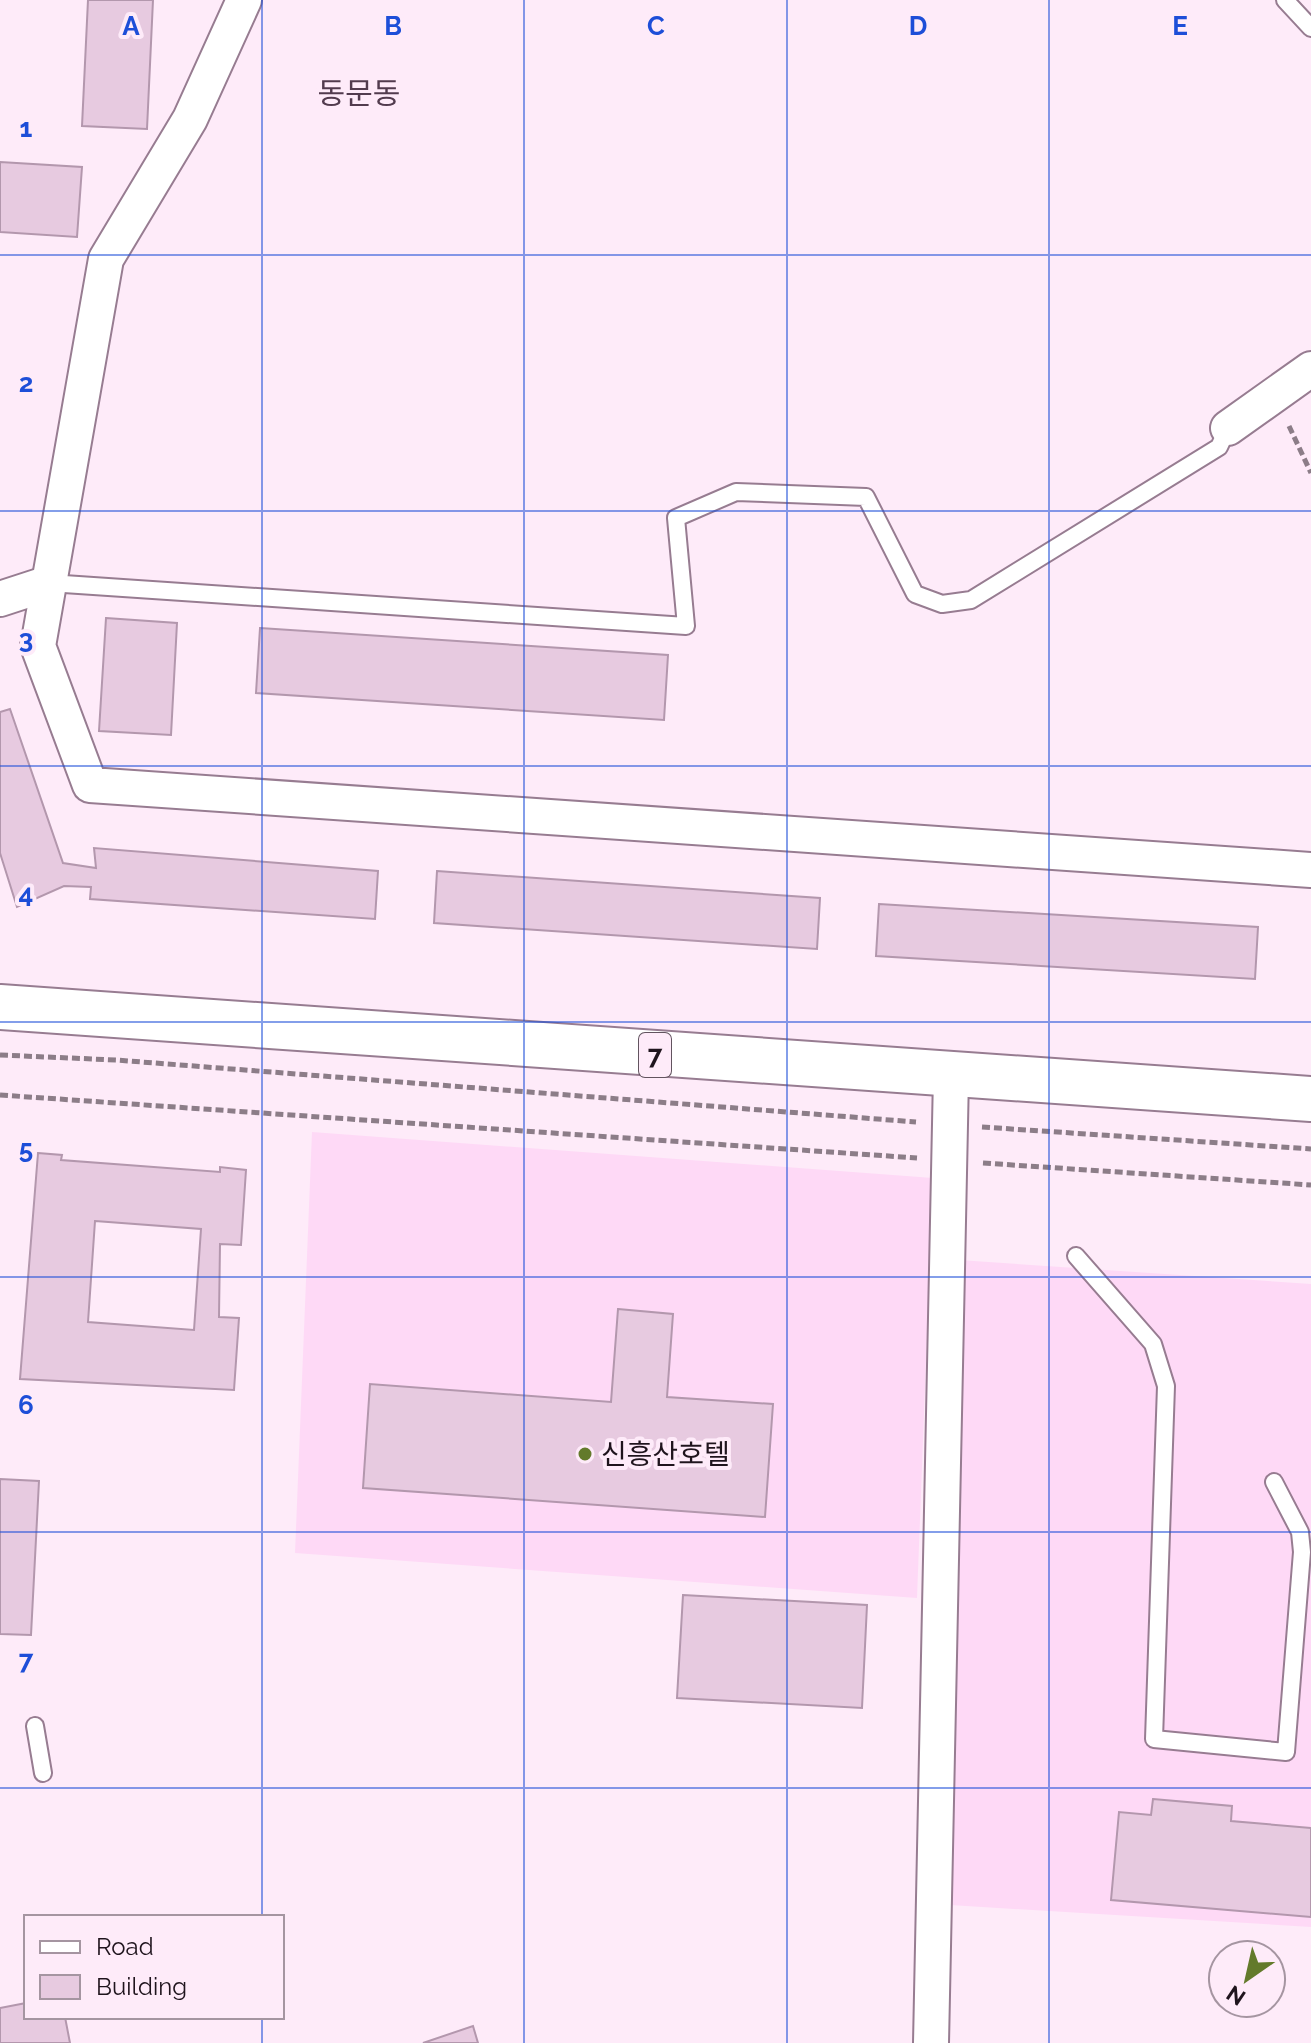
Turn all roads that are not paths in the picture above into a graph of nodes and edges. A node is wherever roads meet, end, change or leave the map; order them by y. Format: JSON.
{"nodes":[{"id":1,"x":244,"y":0,"type":"edge"},
{"id":2,"x":1285,"y":0,"type":"edge"},
{"id":3,"x":1311,"y":28,"type":"edge"},
{"id":4,"x":1311,"y":369,"type":"edge"},
{"id":5,"x":1228,"y":428,"type":"joint"},
{"id":6,"x":49,"y":583,"type":"junction"},
{"id":7,"x":0,"y":599,"type":"edge"},
{"id":8,"x":1311,"y":870,"type":"edge"},
{"id":9,"x":0,"y":1007,"type":"edge"},
{"id":10,"x":951,"y":1076,"type":"junction"},
{"id":11,"x":1311,"y":1099,"type":"edge"},
{"id":12,"x":1076,"y":1256,"type":"dead end"},
{"id":13,"x":1274,"y":1482,"type":"dead end"},
{"id":14,"x":35,"y":1726,"type":"dead end"},
{"id":15,"x":43,"y":1773,"type":"dead end"},
{"id":16,"x":931,"y":2043,"type":"edge"}],
"edges":[{"from":1,"to":6,"type":"street"},
{"from":2,"to":3,"type":"lane"},
{"from":4,"to":5,"type":"street"},
{"from":5,"to":6,"type":"lane"},
{"from":6,"to":7,"type":"street"},
{"from":6,"to":8,"type":"street"},
{"from":9,"to":10,"type":"highway","number":"7"},
{"from":10,"to":11,"type":"highway","number":"7"},
{"from":10,"to":16,"type":"street"},
{"from":12,"to":13,"type":"lane"},
{"from":14,"to":15,"type":"lane"}]}
